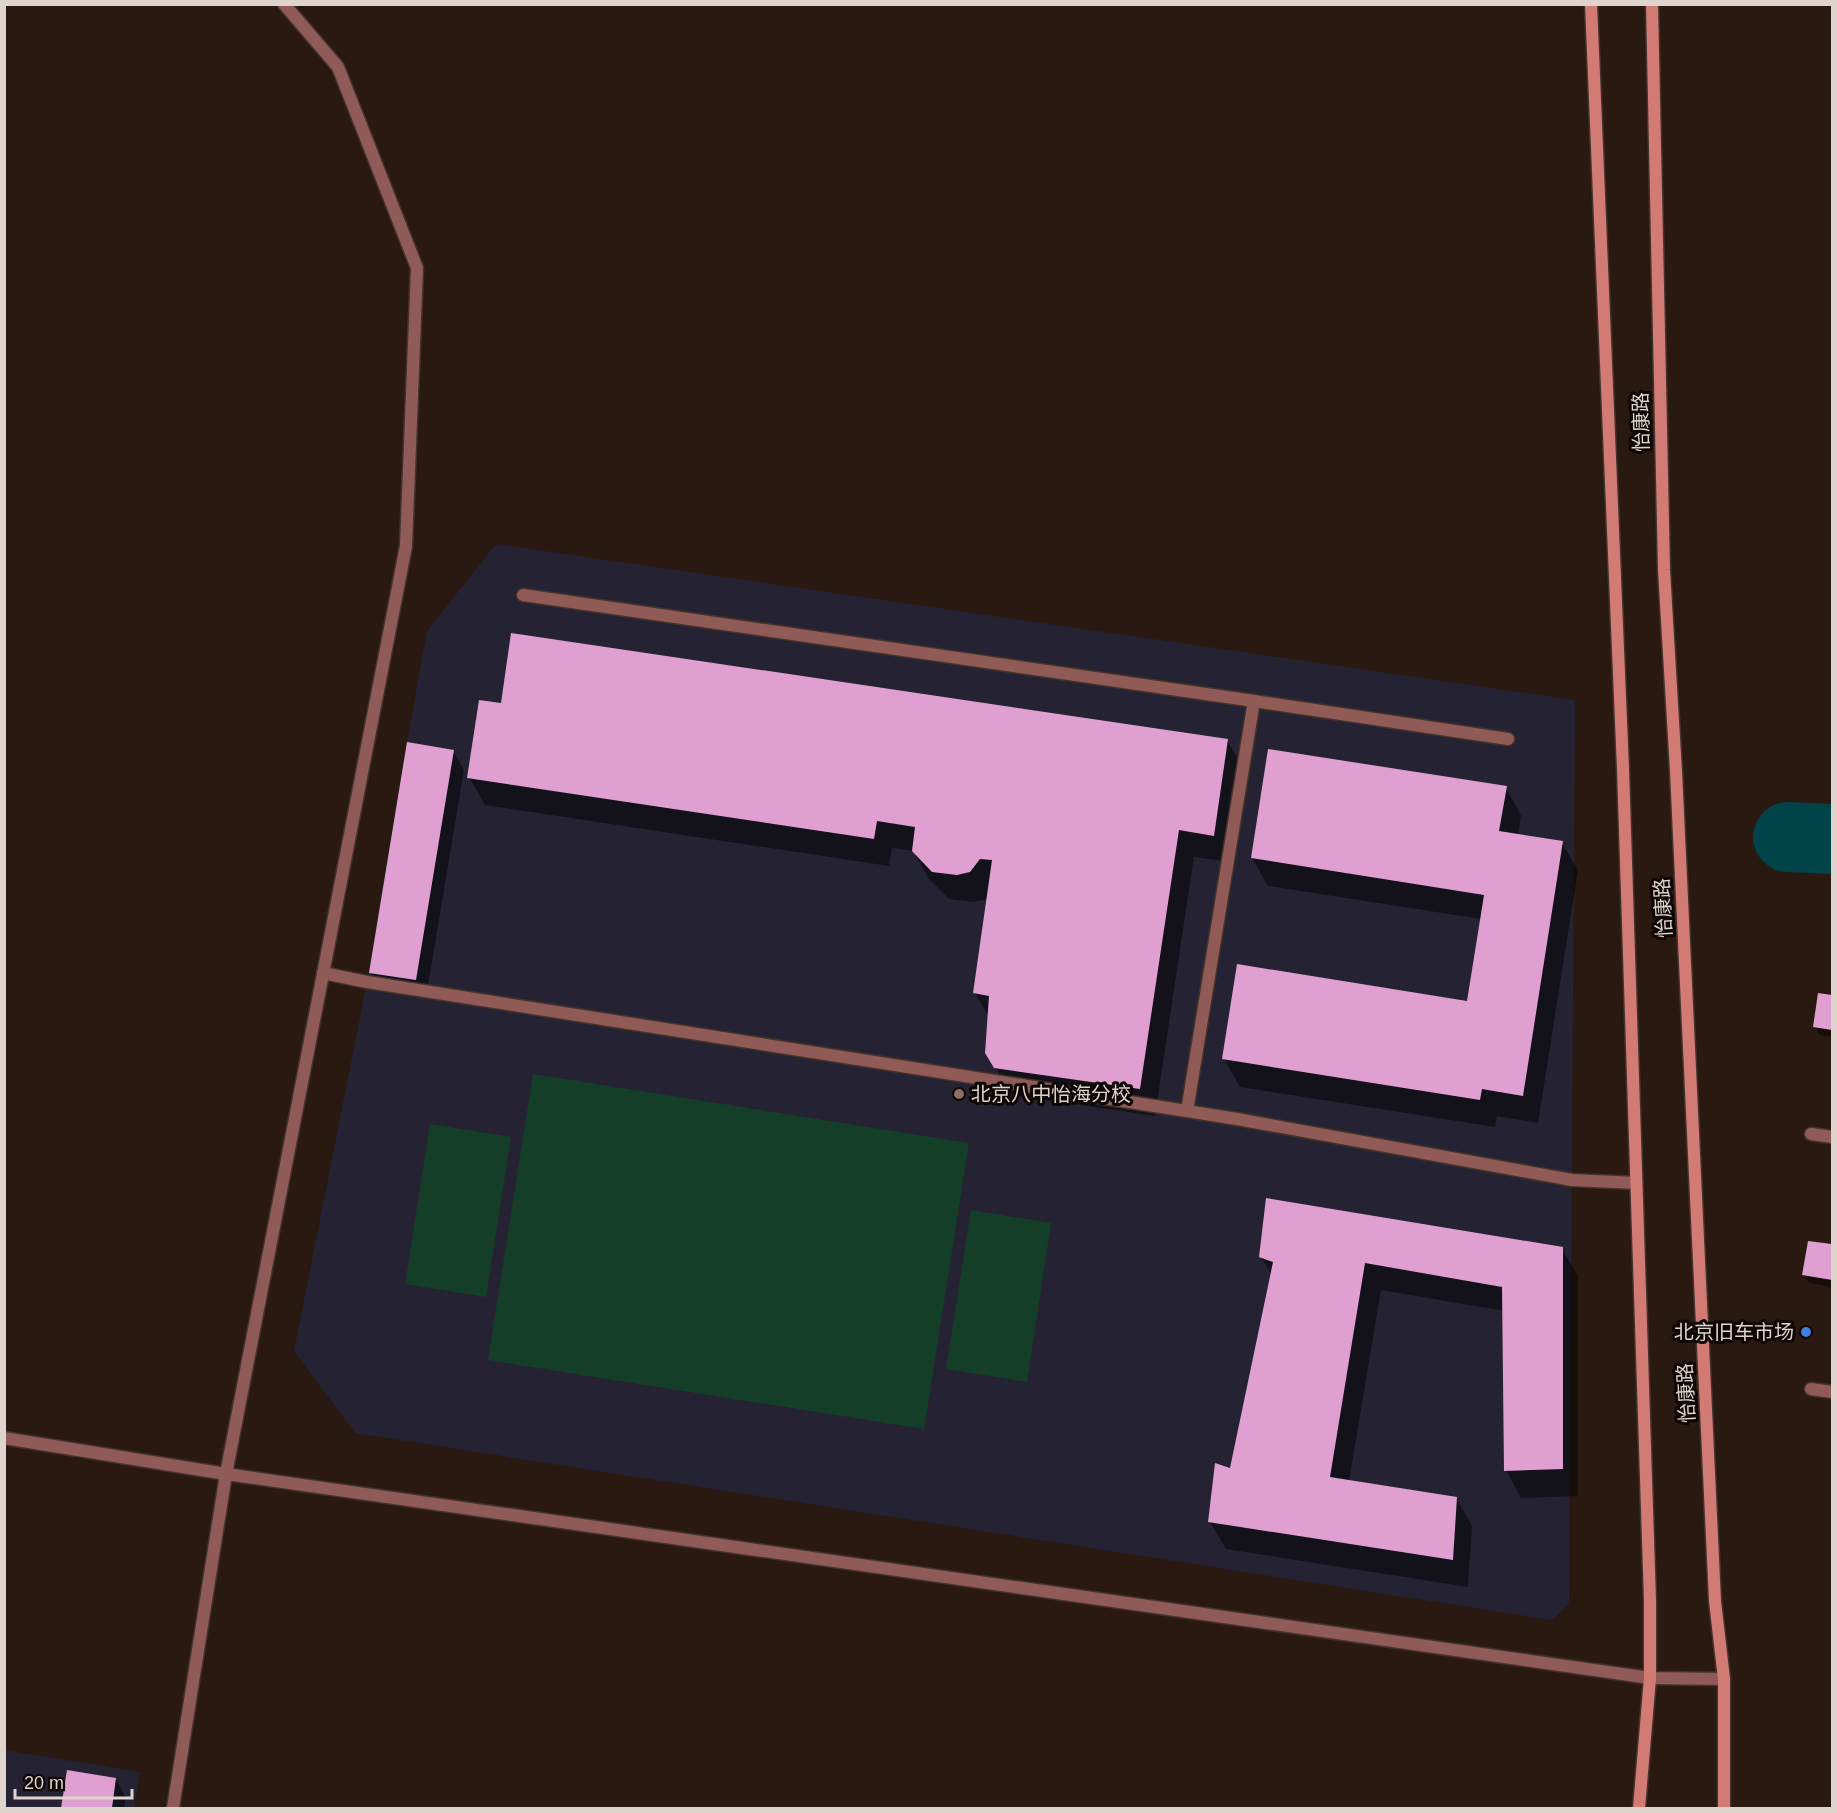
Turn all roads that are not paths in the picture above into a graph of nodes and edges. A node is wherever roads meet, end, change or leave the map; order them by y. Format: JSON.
{"nodes":[{"id":1,"x":284,"y":4,"type":"edge"},
{"id":2,"x":1591,"y":4,"type":"edge"},
{"id":3,"x":1652,"y":4,"type":"edge"},
{"id":4,"x":523,"y":595,"type":"dead end"},
{"id":5,"x":1254,"y":701,"type":"junction"},
{"id":6,"x":1508,"y":739,"type":"dead end"},
{"id":7,"x":323,"y":973,"type":"junction"},
{"id":8,"x":1187,"y":1112,"type":"junction"},
{"id":9,"x":1811,"y":1134,"type":"dead end"},
{"id":10,"x":1833,"y":1137,"type":"edge"},
{"id":11,"x":1636,"y":1183,"type":"junction"},
{"id":12,"x":1811,"y":1389,"type":"dead end"},
{"id":13,"x":1833,"y":1392,"type":"edge"},
{"id":14,"x":4,"y":1438,"type":"edge"},
{"id":15,"x":226,"y":1474,"type":"junction"},
{"id":16,"x":1650,"y":1678,"type":"junction"},
{"id":17,"x":1724,"y":1679,"type":"junction"},
{"id":18,"x":173,"y":1809,"type":"edge"},
{"id":19,"x":1639,"y":1809,"type":"edge"},
{"id":20,"x":1724,"y":1809,"type":"edge"}],
"edges":[{"from":1,"to":7,"type":"street"},
{"from":2,"to":11,"type":"main road","name":"怡康路"},
{"from":3,"to":17,"type":"main road","name":"怡康路"},
{"from":4,"to":5,"type":"street"},
{"from":5,"to":6,"type":"street"},
{"from":5,"to":8,"type":"street"},
{"from":7,"to":8,"type":"street"},
{"from":7,"to":15,"type":"street"},
{"from":8,"to":11,"type":"street"},
{"from":9,"to":10,"type":"street"},
{"from":11,"to":16,"type":"main road","name":"怡康路"},
{"from":12,"to":13,"type":"street"},
{"from":14,"to":15,"type":"street"},
{"from":15,"to":16,"type":"street"},
{"from":15,"to":18,"type":"street"},
{"from":16,"to":17,"type":"street"},
{"from":16,"to":19,"type":"main road","name":"怡康路"},
{"from":17,"to":20,"type":"main road","name":"怡康路"}]}
